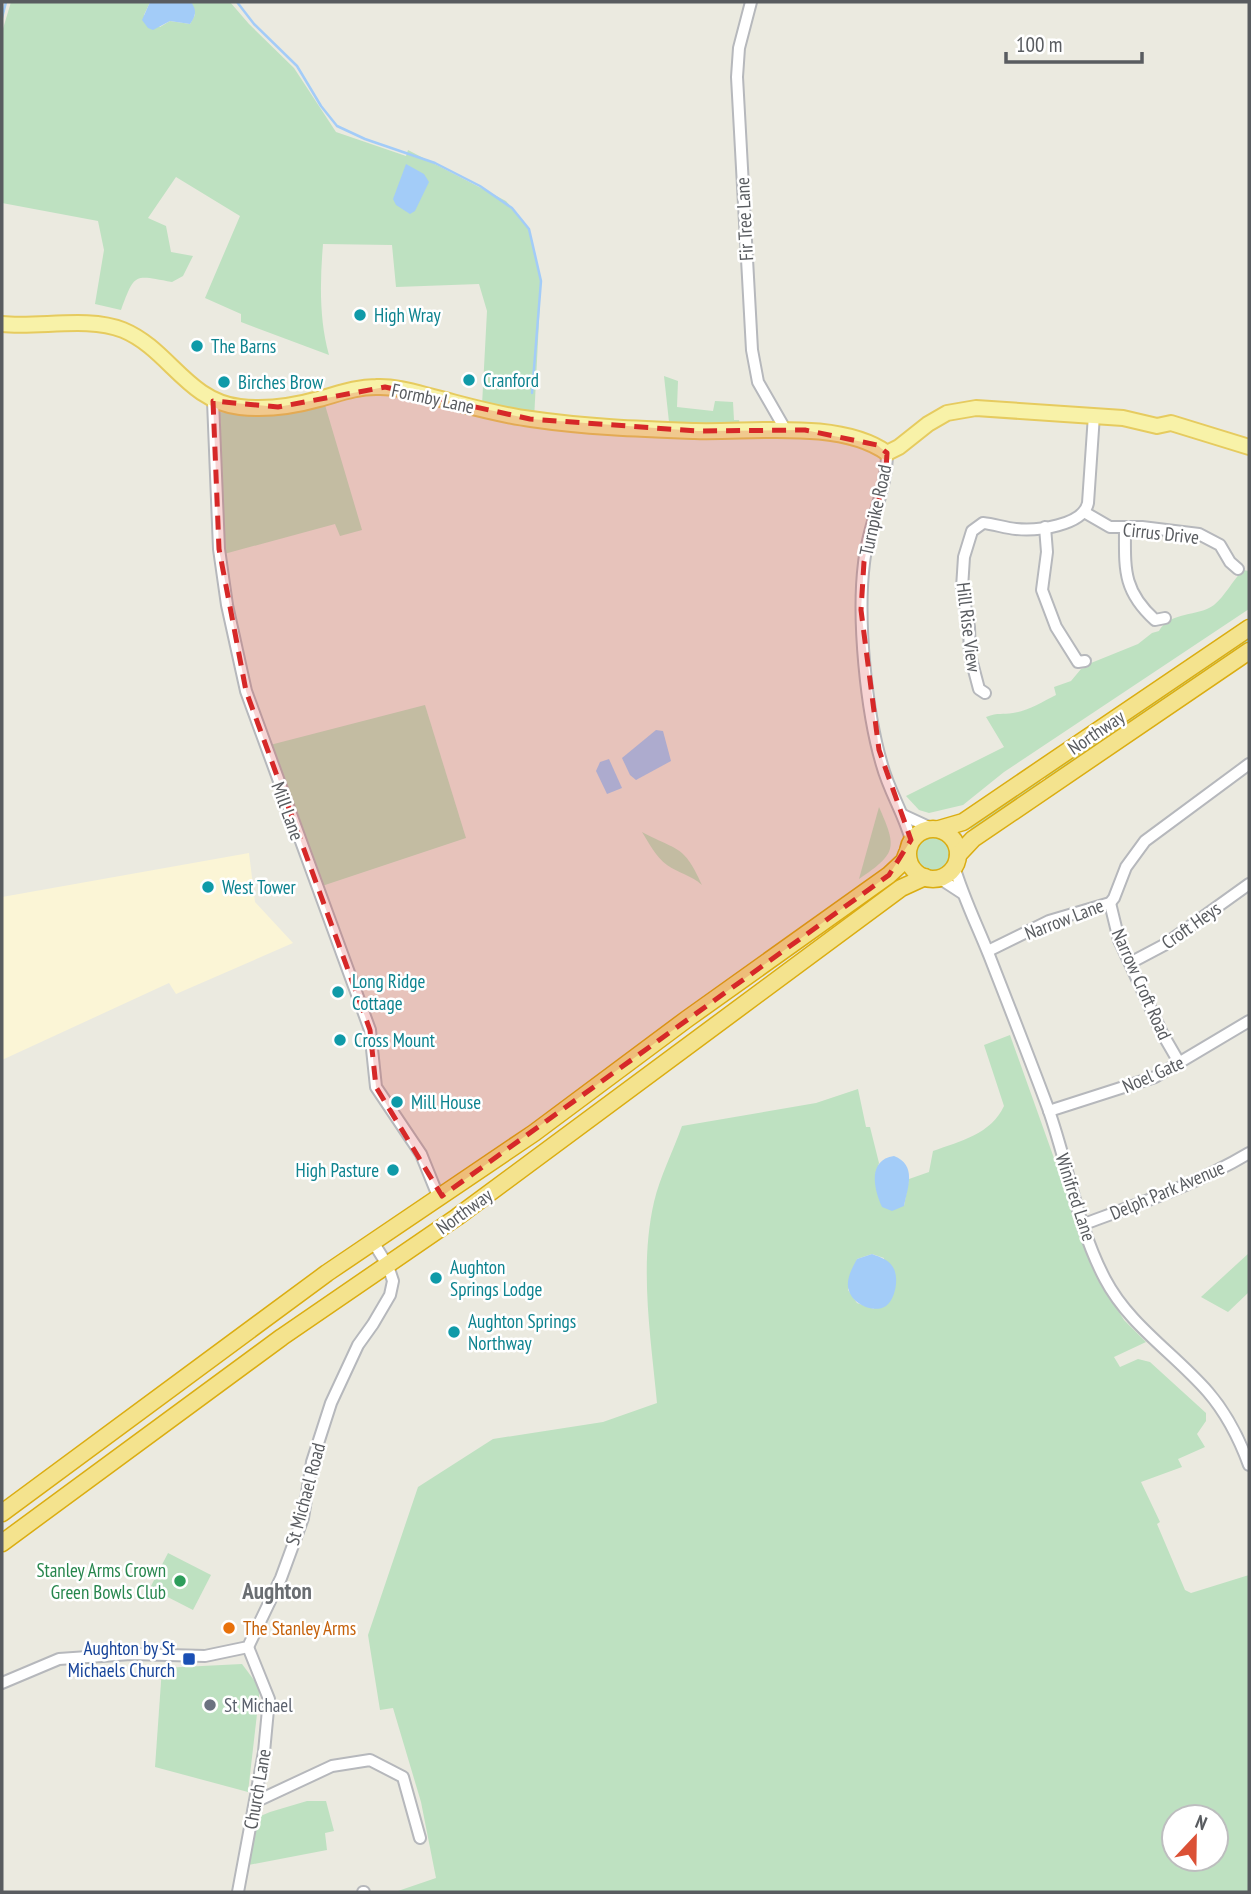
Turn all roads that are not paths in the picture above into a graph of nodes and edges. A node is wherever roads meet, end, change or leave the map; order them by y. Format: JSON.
{"nodes":[{"id":1,"x":751,"y":2,"type":"edge"},
{"id":2,"x":2,"y":324,"type":"edge"},
{"id":3,"x":213,"y":401,"type":"junction"},
{"id":4,"x":1094,"y":415,"type":"junction"},
{"id":5,"x":785,"y":429,"type":"junction"},
{"id":6,"x":1249,"y":447,"type":"edge"},
{"id":7,"x":887,"y":453,"type":"junction"},
{"id":8,"x":1084,"y":512,"type":"junction"},
{"id":9,"x":1045,"y":527,"type":"junction"},
{"id":10,"x":1125,"y":527,"type":"junction"},
{"id":11,"x":1230,"y":567,"type":"dead end"},
{"id":12,"x":1158,"y":622,"type":"dead end"},
{"id":13,"x":1249,"y":628,"type":"edge"},
{"id":14,"x":1249,"y":651,"type":"edge"},
{"id":15,"x":1078,"y":664,"type":"dead end"},
{"id":16,"x":979,"y":693,"type":"dead end"},
{"id":17,"x":1249,"y":764,"type":"edge"},
{"id":18,"x":902,"y":815,"type":"junction"},
{"id":19,"x":935,"y":829,"type":"junction"},
{"id":20,"x":909,"y":847,"type":"junction"},
{"id":21,"x":956,"y":861,"type":"junction"},
{"id":22,"x":932,"y":878,"type":"junction"},
{"id":23,"x":1249,"y":884,"type":"edge"},
{"id":24,"x":962,"y":893,"type":"junction"},
{"id":25,"x":1110,"y":903,"type":"junction"},
{"id":26,"x":988,"y":951,"type":"junction"},
{"id":27,"x":1130,"y":963,"type":"junction"},
{"id":28,"x":1249,"y":1021,"type":"edge"},
{"id":29,"x":1180,"y":1064,"type":"junction"},
{"id":30,"x":1049,"y":1111,"type":"junction"},
{"id":31,"x":1249,"y":1153,"type":"edge"},
{"id":32,"x":442,"y":1196,"type":"junction"},
{"id":33,"x":457,"y":1217,"type":"junction"},
{"id":34,"x":1084,"y":1224,"type":"junction"},
{"id":35,"x":373,"y":1241,"type":"junction"},
{"id":36,"x":388,"y":1266,"type":"junction"},
{"id":37,"x":1249,"y":1465,"type":"edge"},
{"id":38,"x":2,"y":1513,"type":"edge"},
{"id":39,"x":2,"y":1543,"type":"edge"},
{"id":40,"x":248,"y":1647,"type":"junction"},
{"id":41,"x":2,"y":1683,"type":"edge"},
{"id":42,"x":255,"y":1802,"type":"junction"},
{"id":43,"x":421,"y":1838,"type":"dead end"},
{"id":44,"x":238,"y":1892,"type":"edge"}],
"edges":[{"from":1,"to":5,"type":"street","name":"Fir Tree Lane"},
{"from":2,"to":3,"type":"main road","name":"Formby Lane"},
{"from":3,"to":5,"type":"main road","name":"Formby Lane"},
{"from":3,"to":32,"type":"street","name":"Mill Lane"},
{"from":4,"to":6,"type":"main road","name":"Turnpike Road"},
{"from":4,"to":7,"type":"main road","name":"Turnpike Road"},
{"from":4,"to":8,"type":"street"},
{"from":5,"to":7,"type":"main road","name":"Formby Lane"},
{"from":7,"to":18,"type":"street","name":"Turnpike Road"},
{"from":8,"to":9,"type":"street","name":"Hill Rise View"},
{"from":8,"to":10,"type":"street","name":"Cirrus Drive"},
{"from":9,"to":15,"type":"street"},
{"from":9,"to":16,"type":"street","name":"Hill Rise View"},
{"from":10,"to":11,"type":"street","name":"Cirrus Drive"},
{"from":10,"to":12,"type":"street"},
{"from":13,"to":19,"type":"highway","name":"Northway"},
{"from":14,"to":21,"type":"highway","name":"Northway"},
{"from":17,"to":25,"type":"street","name":"Narrow Lane"},
{"from":18,"to":19,"type":"street"},
{"from":18,"to":20,"type":"street","name":"Turnpike Road"},
{"from":19,"to":20,"type":"highway"},
{"from":19,"to":21,"type":"highway"},
{"from":20,"to":22,"type":"highway"},
{"from":20,"to":32,"type":"highway","name":"Northway"},
{"from":21,"to":22,"type":"highway"},
{"from":21,"to":24,"type":"street","name":"Winifred Lane"},
{"from":22,"to":24,"type":"street"},
{"from":22,"to":33,"type":"highway","name":"Northway"},
{"from":23,"to":27,"type":"street","name":"Croft Heys"},
{"from":24,"to":26,"type":"street","name":"Winifred Lane"},
{"from":25,"to":26,"type":"street","name":"Narrow Lane"},
{"from":25,"to":27,"type":"street","name":"Narrow Croft Road"},
{"from":26,"to":30,"type":"street","name":"Winifred Lane"},
{"from":27,"to":29,"type":"street","name":"Narrow Croft Road"},
{"from":28,"to":29,"type":"street","name":"Noel Gate"},
{"from":29,"to":30,"type":"street","name":"Noel Gate"},
{"from":30,"to":34,"type":"street","name":"Winifred Lane"},
{"from":31,"to":34,"type":"street","name":"Delph Park Avenue"},
{"from":32,"to":33,"type":"highway"},
{"from":32,"to":35,"type":"highway","name":"Northway"},
{"from":33,"to":36,"type":"highway","name":"Northway"},
{"from":34,"to":37,"type":"street","name":"Winifred Lane"},
{"from":35,"to":36,"type":"street"},
{"from":35,"to":38,"type":"highway","name":"Northway"},
{"from":36,"to":39,"type":"highway","name":"Northway"},
{"from":36,"to":40,"type":"street","name":"St Michael Road"},
{"from":40,"to":41,"type":"street"},
{"from":40,"to":42,"type":"street","name":"Church Lane"},
{"from":42,"to":43,"type":"street"},
{"from":42,"to":44,"type":"street","name":"Church Lane"}]}
